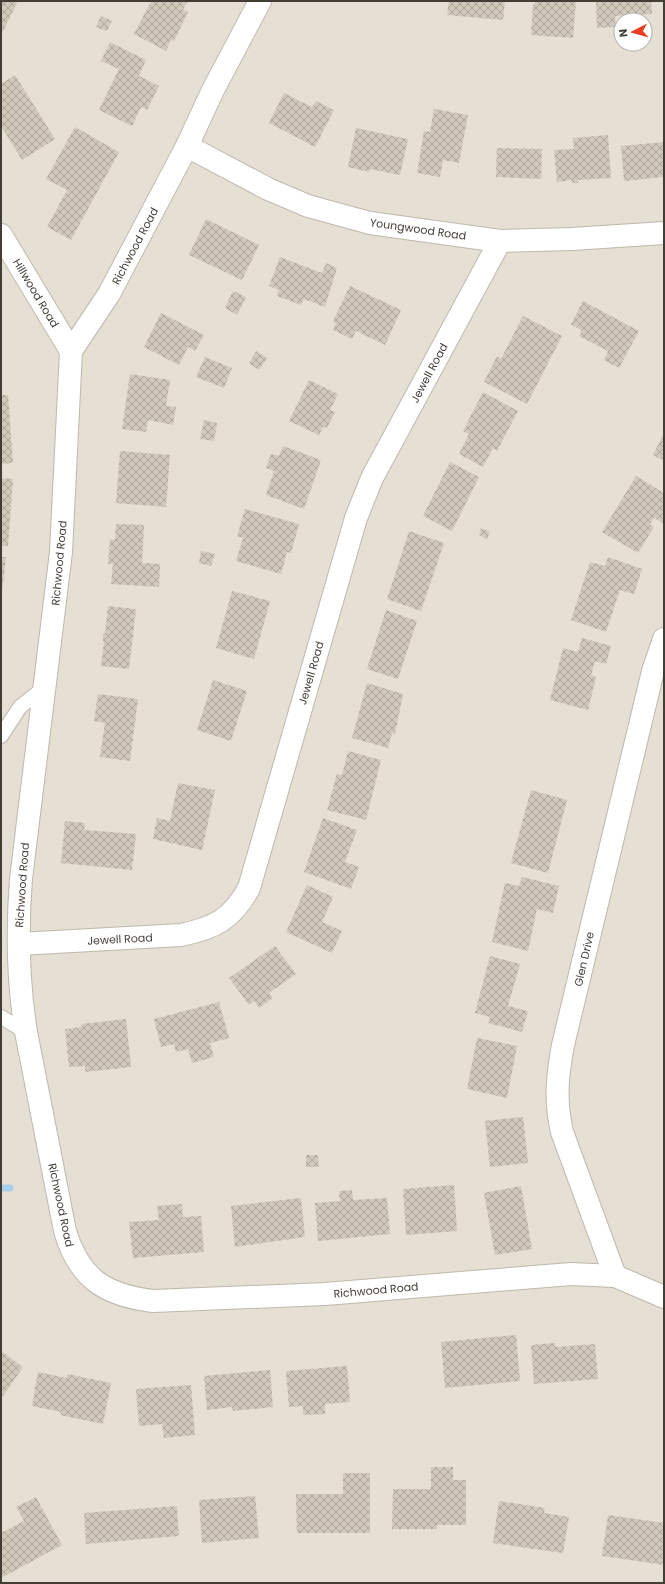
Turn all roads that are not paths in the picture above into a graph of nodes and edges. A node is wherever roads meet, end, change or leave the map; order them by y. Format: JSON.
{"nodes":[{"id":1,"x":260,"y":1,"type":"edge"},
{"id":2,"x":187,"y":146,"type":"junction"},
{"id":3,"x":664,"y":233,"type":"edge"},
{"id":4,"x":1,"y":235,"type":"edge"},
{"id":5,"x":500,"y":241,"type":"junction"},
{"id":6,"x":71,"y":351,"type":"junction"},
{"id":7,"x":664,"y":639,"type":"edge"},
{"id":8,"x":45,"y":687,"type":"junction"},
{"id":9,"x":1,"y":736,"type":"edge"},
{"id":10,"x":19,"y":944,"type":"junction"},
{"id":11,"x":1,"y":1017,"type":"edge"},
{"id":12,"x":26,"y":1032,"type":"junction"},
{"id":13,"x":614,"y":1276,"type":"junction"},
{"id":14,"x":664,"y":1297,"type":"edge"}],
"edges":[{"from":1,"to":2,"type":"street","name":"Richwood Road"},
{"from":2,"to":5,"type":"street","name":"Youngwood Road"},
{"from":2,"to":6,"type":"street","name":"Richwood Road"},
{"from":3,"to":5,"type":"street","name":"Youngwood Road"},
{"from":4,"to":6,"type":"street","name":"Hillwood Road"},
{"from":5,"to":10,"type":"street","name":"Jewell Road"},
{"from":6,"to":8,"type":"street","name":"Richwood Road"},
{"from":7,"to":13,"type":"street","name":"Glen Drive"},
{"from":8,"to":9,"type":"lane"},
{"from":8,"to":10,"type":"street","name":"Richwood Road"},
{"from":10,"to":12,"type":"street","name":"Richwood Road"},
{"from":11,"to":12,"type":"lane"},
{"from":12,"to":13,"type":"street","name":"Richwood Road"},
{"from":13,"to":14,"type":"street"}]}
